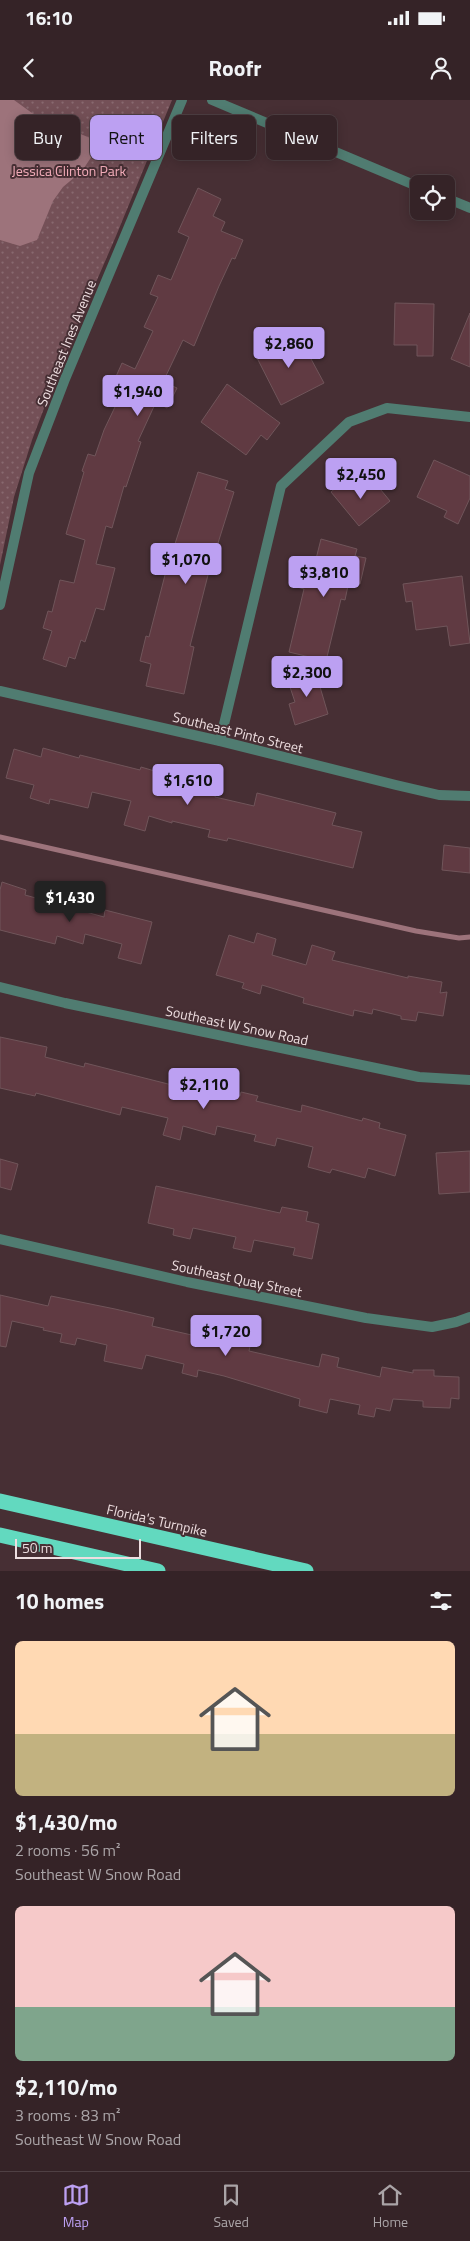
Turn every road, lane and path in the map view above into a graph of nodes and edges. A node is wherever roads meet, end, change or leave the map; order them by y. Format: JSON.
{"nodes":[{"id":1,"x":182,"y":100,"type":"edge"},
{"id":2,"x":212,"y":100,"type":"edge"},
{"id":3,"x":410,"y":183,"type":"edge"},
{"id":4,"x":455,"y":202,"type":"edge"},
{"id":5,"x":470,"y":208,"type":"edge"},
{"id":6,"x":470,"y":417,"type":"edge"},
{"id":7,"x":0,"y":605,"type":"edge"},
{"id":8,"x":0,"y":691,"type":"edge"},
{"id":9,"x":220,"y":741,"type":"junction"},
{"id":10,"x":470,"y":796,"type":"edge"},
{"id":11,"x":0,"y":987,"type":"edge"},
{"id":12,"x":470,"y":1080,"type":"edge"},
{"id":13,"x":0,"y":1239,"type":"edge"},
{"id":14,"x":470,"y":1317,"type":"edge"},
{"id":15,"x":0,"y":1501,"type":"edge"},
{"id":16,"x":0,"y":1535,"type":"edge"},
{"id":17,"x":158,"y":1571,"type":"edge"},
{"id":18,"x":306,"y":1571,"type":"edge"}],
"edges":[{"from":1,"to":7,"type":"street","name":"Southeast Ines Avenue"},
{"from":2,"to":3,"type":"street"},
{"from":4,"to":5,"type":"street"},
{"from":6,"to":9,"type":"street"},
{"from":8,"to":9,"type":"street","name":"Southeast Pinto Street"},
{"from":9,"to":10,"type":"street","name":"Southeast Pinto Street"},
{"from":11,"to":12,"type":"street","name":"Southeast W Snow Road"},
{"from":13,"to":14,"type":"street","name":"Southeast Quay Street"},
{"from":15,"to":18,"type":"highway","name":"Florida's Turnpike"},
{"from":16,"to":17,"type":"highway"}]}
